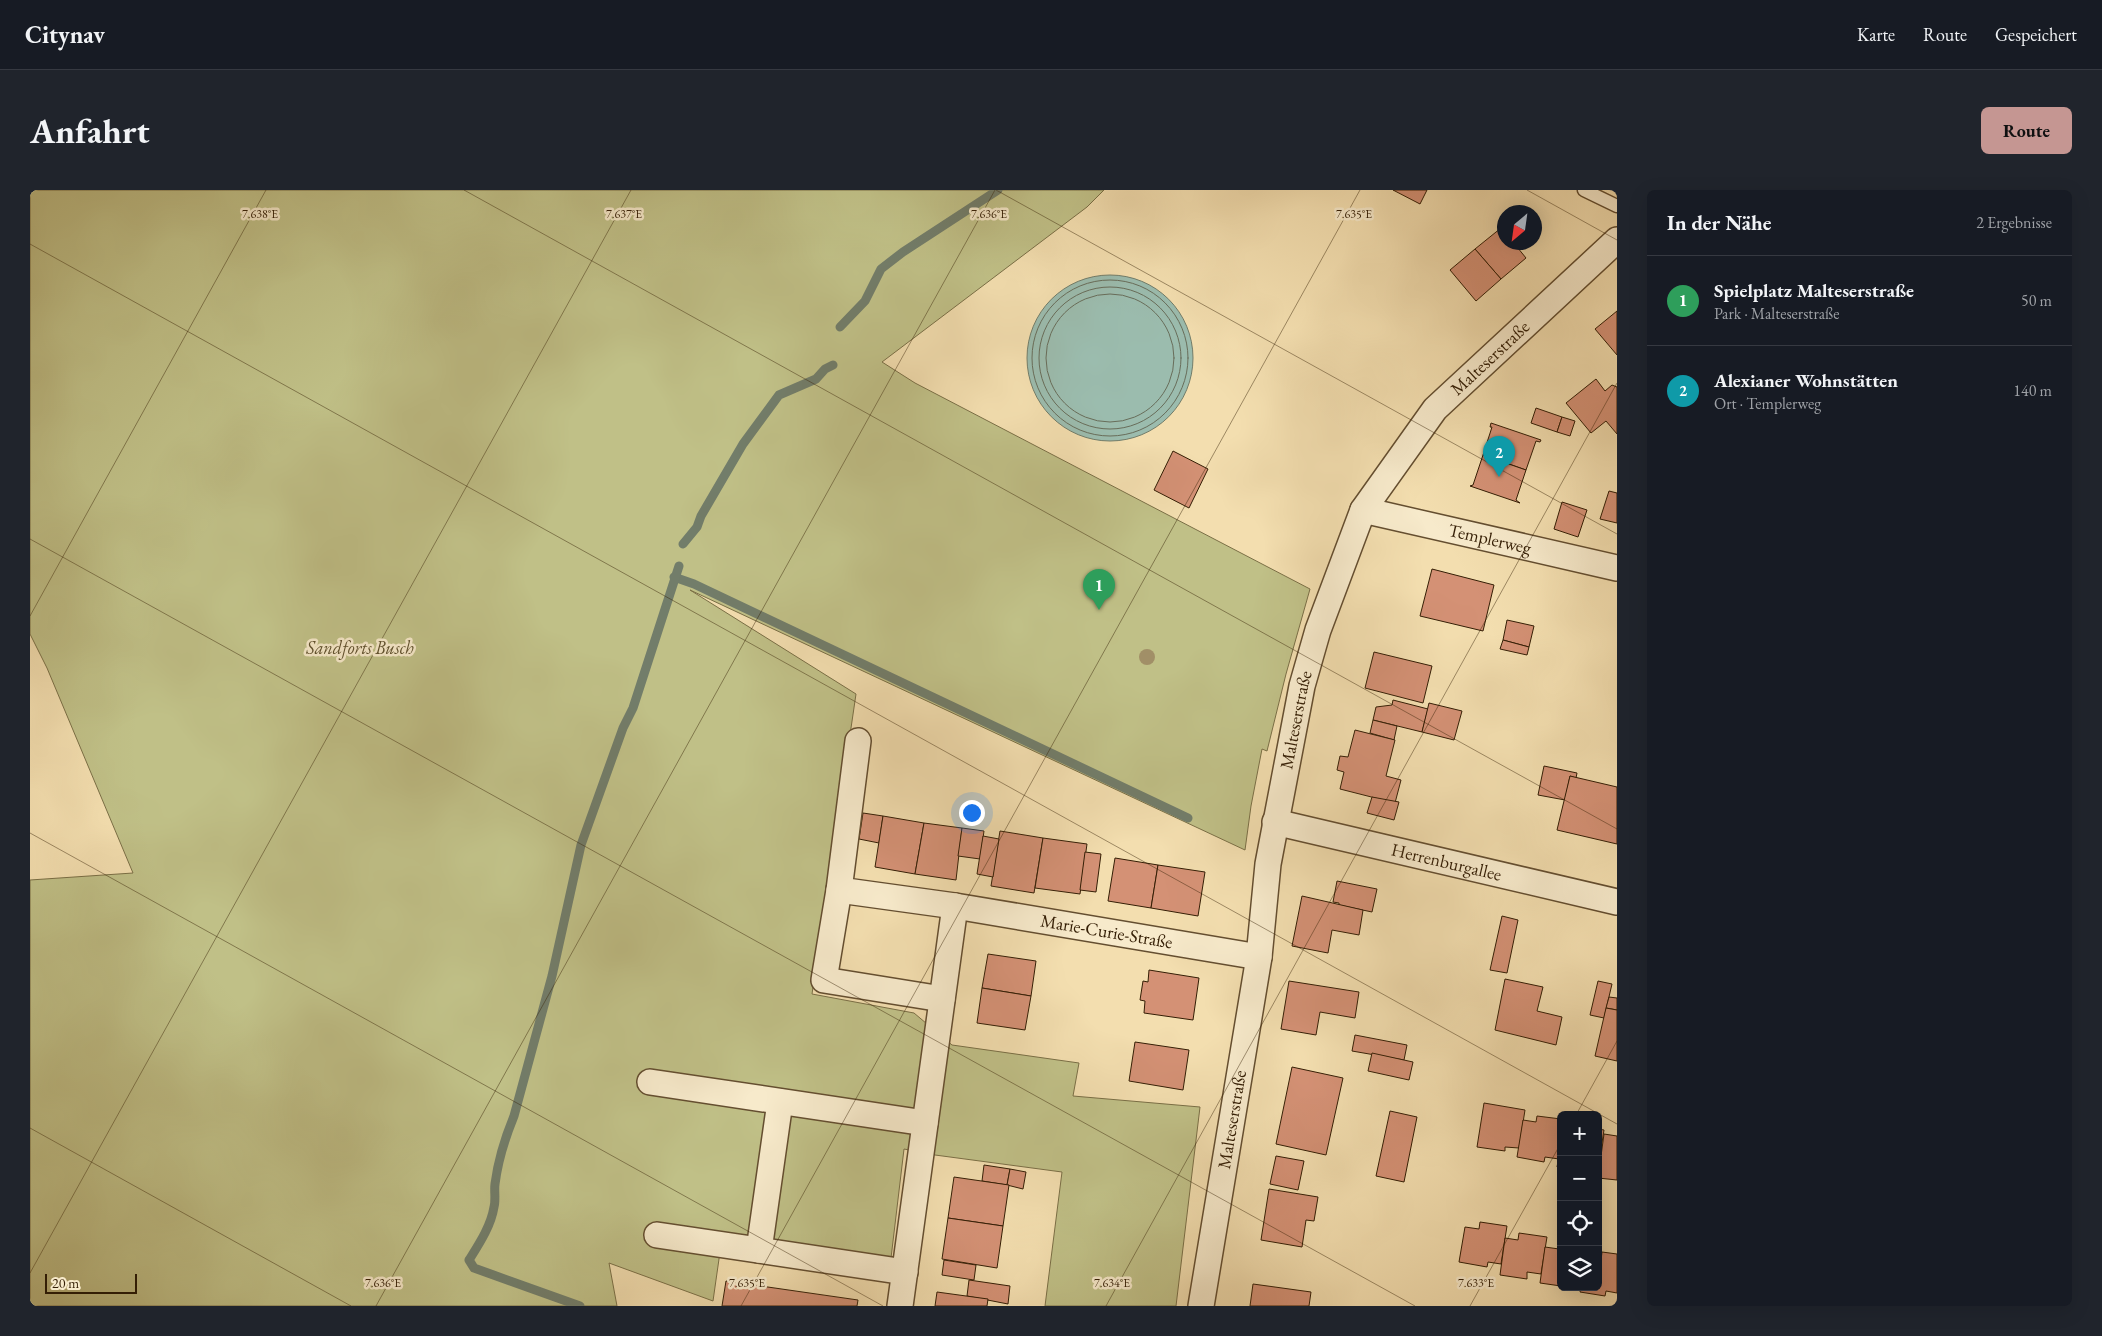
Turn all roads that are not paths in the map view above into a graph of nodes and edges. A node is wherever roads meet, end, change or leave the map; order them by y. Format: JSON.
{"nodes":[{"id":1,"x":1584,"y":190,"type":"edge"},
{"id":2,"x":1617,"y":206,"type":"edge"},
{"id":3,"x":1617,"y":240,"type":"edge"},
{"id":4,"x":1363,"y":510,"type":"junction"},
{"id":5,"x":1617,"y":568,"type":"edge"},
{"id":6,"x":858,"y":741,"type":"dead end"},
{"id":7,"x":1275,"y":822,"type":"junction"},
{"id":8,"x":838,"y":890,"type":"junction"},
{"id":9,"x":1617,"y":902,"type":"edge"},
{"id":10,"x":955,"y":906,"type":"junction"},
{"id":11,"x":1259,"y":957,"type":"junction"},
{"id":12,"x":942,"y":999,"type":"junction"},
{"id":13,"x":650,"y":1082,"type":"dead end"},
{"id":14,"x":780,"y":1102,"type":"junction"},
{"id":15,"x":925,"y":1123,"type":"junction"},
{"id":16,"x":657,"y":1235,"type":"dead end"},
{"id":17,"x":759,"y":1250,"type":"junction"},
{"id":18,"x":905,"y":1272,"type":"junction"},
{"id":19,"x":900,"y":1306,"type":"edge"},
{"id":20,"x":1201,"y":1306,"type":"edge"}],
"edges":[{"from":1,"to":2,"type":"lane"},
{"from":3,"to":4,"type":"street","name":"Malteserstraße"},
{"from":4,"to":5,"type":"street","name":"Templerweg"},
{"from":4,"to":7,"type":"street","name":"Malteserstraße"},
{"from":6,"to":8,"type":"street"},
{"from":7,"to":9,"type":"street","name":"Herrenburgallee"},
{"from":7,"to":11,"type":"street","name":"Malteserstraße"},
{"from":8,"to":10,"type":"street","name":"Marie-Curie-Straße"},
{"from":8,"to":12,"type":"street"},
{"from":10,"to":11,"type":"street","name":"Marie-Curie-Straße"},
{"from":10,"to":12,"type":"street"},
{"from":11,"to":20,"type":"street","name":"Malteserstraße"},
{"from":12,"to":15,"type":"street"},
{"from":13,"to":14,"type":"street"},
{"from":14,"to":15,"type":"street"},
{"from":14,"to":17,"type":"street"},
{"from":15,"to":18,"type":"street"},
{"from":16,"to":17,"type":"street"},
{"from":17,"to":18,"type":"street"},
{"from":18,"to":19,"type":"street"}]}
